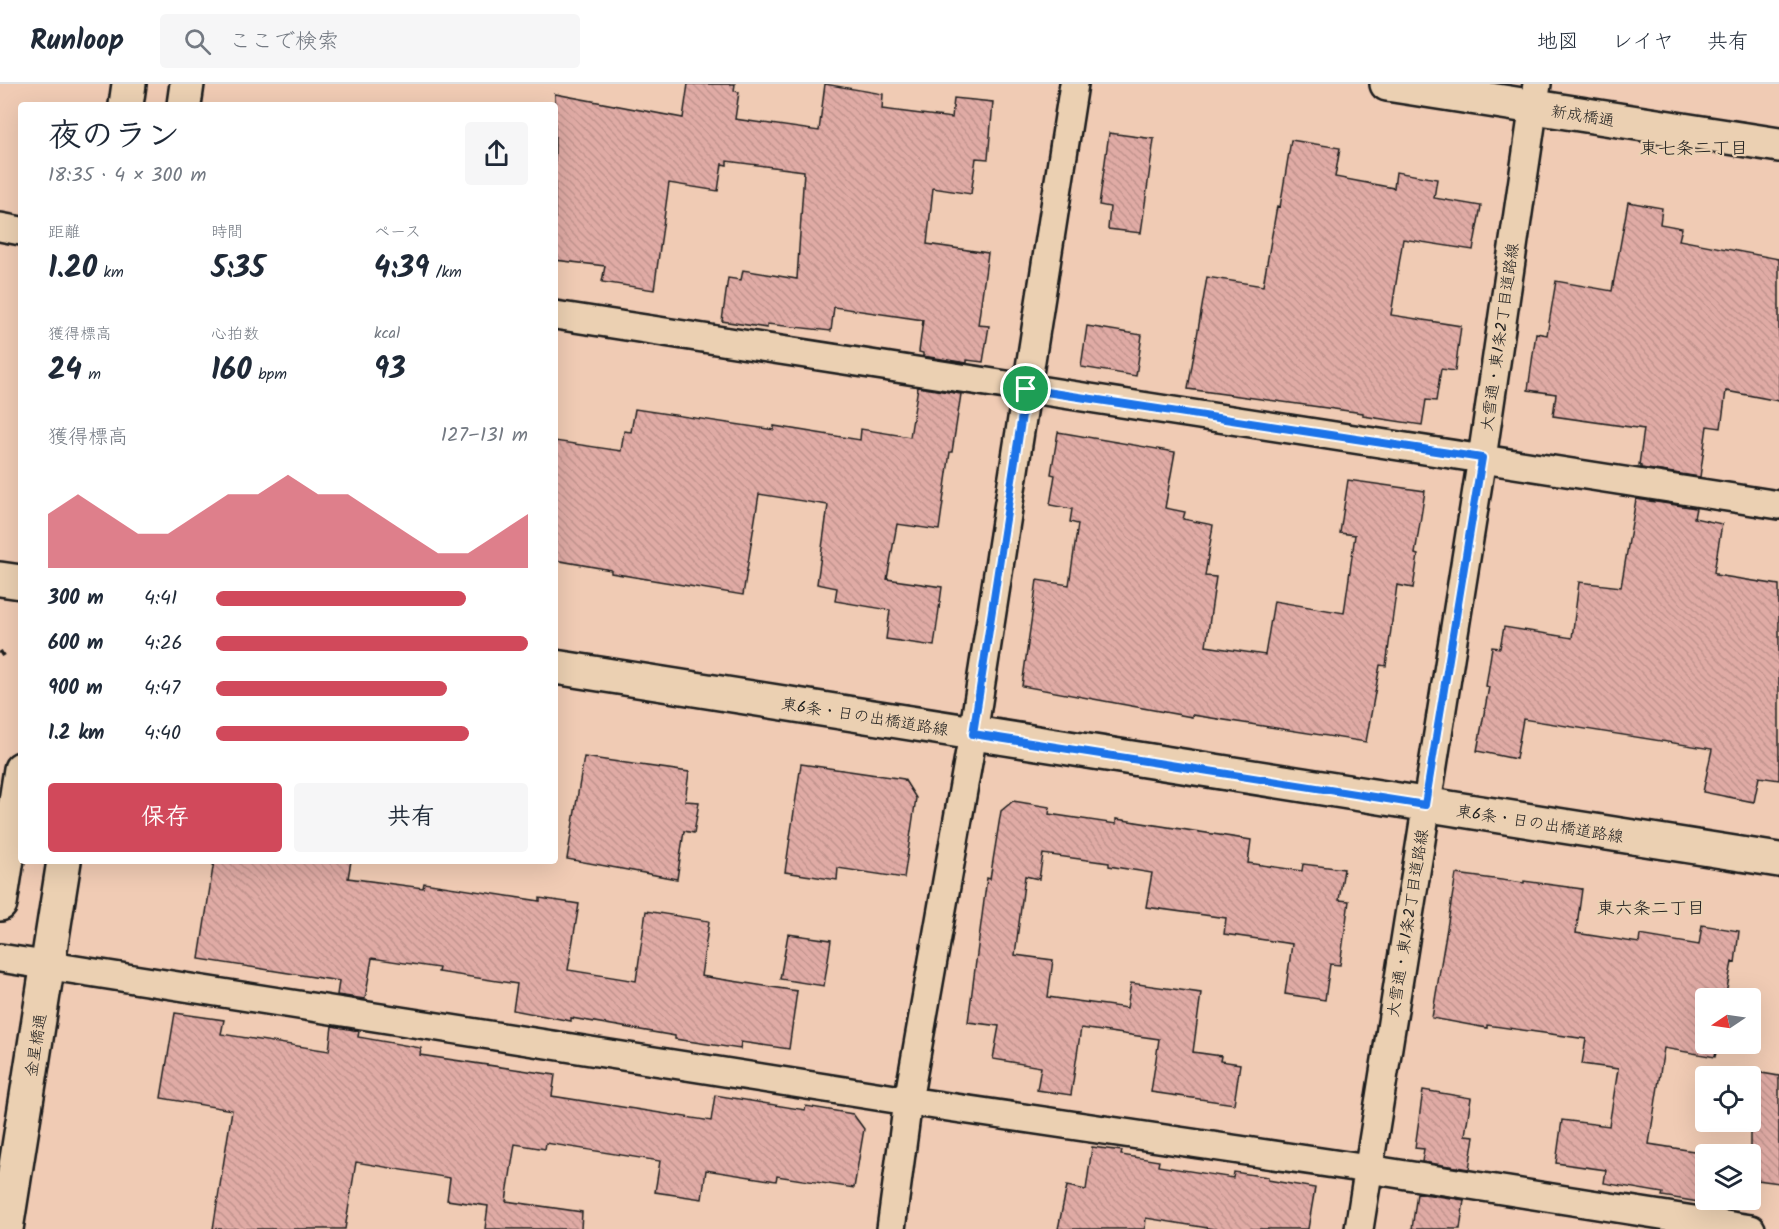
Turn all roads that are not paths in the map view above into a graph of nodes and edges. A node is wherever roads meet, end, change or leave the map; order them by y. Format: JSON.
{"nodes":[{"id":1,"x":129,"y":84,"type":"edge"},
{"id":2,"x":187,"y":84,"type":"edge"},
{"id":3,"x":1074,"y":84,"type":"edge"},
{"id":4,"x":1387,"y":84,"type":"edge"},
{"id":5,"x":1534,"y":96,"type":"edge"},
{"id":6,"x":126,"y":102,"type":"edge"},
{"id":7,"x":184,"y":102,"type":"edge"},
{"id":8,"x":1779,"y":145,"type":"edge"},
{"id":9,"x":0,"y":227,"type":"edge"},
{"id":10,"x":18,"y":230,"type":"edge"},
{"id":11,"x":558,"y":315,"type":"edge"},
{"id":12,"x":1026,"y":389,"type":"junction"},
{"id":13,"x":1482,"y":458,"type":"junction"},
{"id":14,"x":1779,"y":505,"type":"edge"},
{"id":15,"x":0,"y":579,"type":"edge"},
{"id":16,"x":18,"y":582,"type":"edge"},
{"id":17,"x":558,"y":667,"type":"edge"},
{"id":18,"x":973,"y":734,"type":"junction"},
{"id":19,"x":18,"y":788,"type":"edge"},
{"id":20,"x":1425,"y":805,"type":"junction"},
{"id":21,"x":1779,"y":860,"type":"edge"},
{"id":22,"x":64,"y":864,"type":"edge"},
{"id":23,"x":0,"y":904,"type":"edge"},
{"id":24,"x":0,"y":957,"type":"edge"},
{"id":25,"x":48,"y":965,"type":"junction"},
{"id":26,"x":908,"y":1101,"type":"junction"},
{"id":27,"x":1368,"y":1169,"type":"junction"},
{"id":28,"x":6,"y":1229,"type":"edge"},
{"id":29,"x":891,"y":1229,"type":"edge"},
{"id":30,"x":1359,"y":1229,"type":"edge"},
{"id":31,"x":1751,"y":1229,"type":"edge"}],
"edges":[{"from":1,"to":6,"type":"street"},
{"from":2,"to":7,"type":"street"},
{"from":3,"to":12,"type":"street"},
{"from":4,"to":5,"type":"street","name":"新成橋通"},
{"from":5,"to":8,"type":"street","name":"新成橋通"},
{"from":5,"to":13,"type":"street","name":"大雪通・東1条2丁目道路線"},
{"from":9,"to":10,"type":"street"},
{"from":11,"to":12,"type":"street"},
{"from":12,"to":13,"type":"street"},
{"from":12,"to":18,"type":"street"},
{"from":13,"to":14,"type":"street"},
{"from":13,"to":20,"type":"street","name":"大雪通・東1条2丁目道路線"},
{"from":15,"to":16,"type":"street"},
{"from":17,"to":18,"type":"street","name":"東6条・日の出橋道路線"},
{"from":18,"to":20,"type":"street","name":"東6条・日の出橋道路線"},
{"from":18,"to":26,"type":"street"},
{"from":19,"to":23,"type":"street"},
{"from":20,"to":21,"type":"street","name":"東6条・日の出橋道路線"},
{"from":20,"to":27,"type":"street","name":"大雪通・東1条2丁目道路線"},
{"from":22,"to":25,"type":"street","name":"金星橋通"},
{"from":24,"to":25,"type":"street"},
{"from":25,"to":26,"type":"street"},
{"from":25,"to":28,"type":"street","name":"金星橋通"},
{"from":26,"to":27,"type":"street"},
{"from":26,"to":29,"type":"street"},
{"from":27,"to":30,"type":"street","name":"大雪通・東1条2丁目道路線"},
{"from":27,"to":31,"type":"street"}]}
